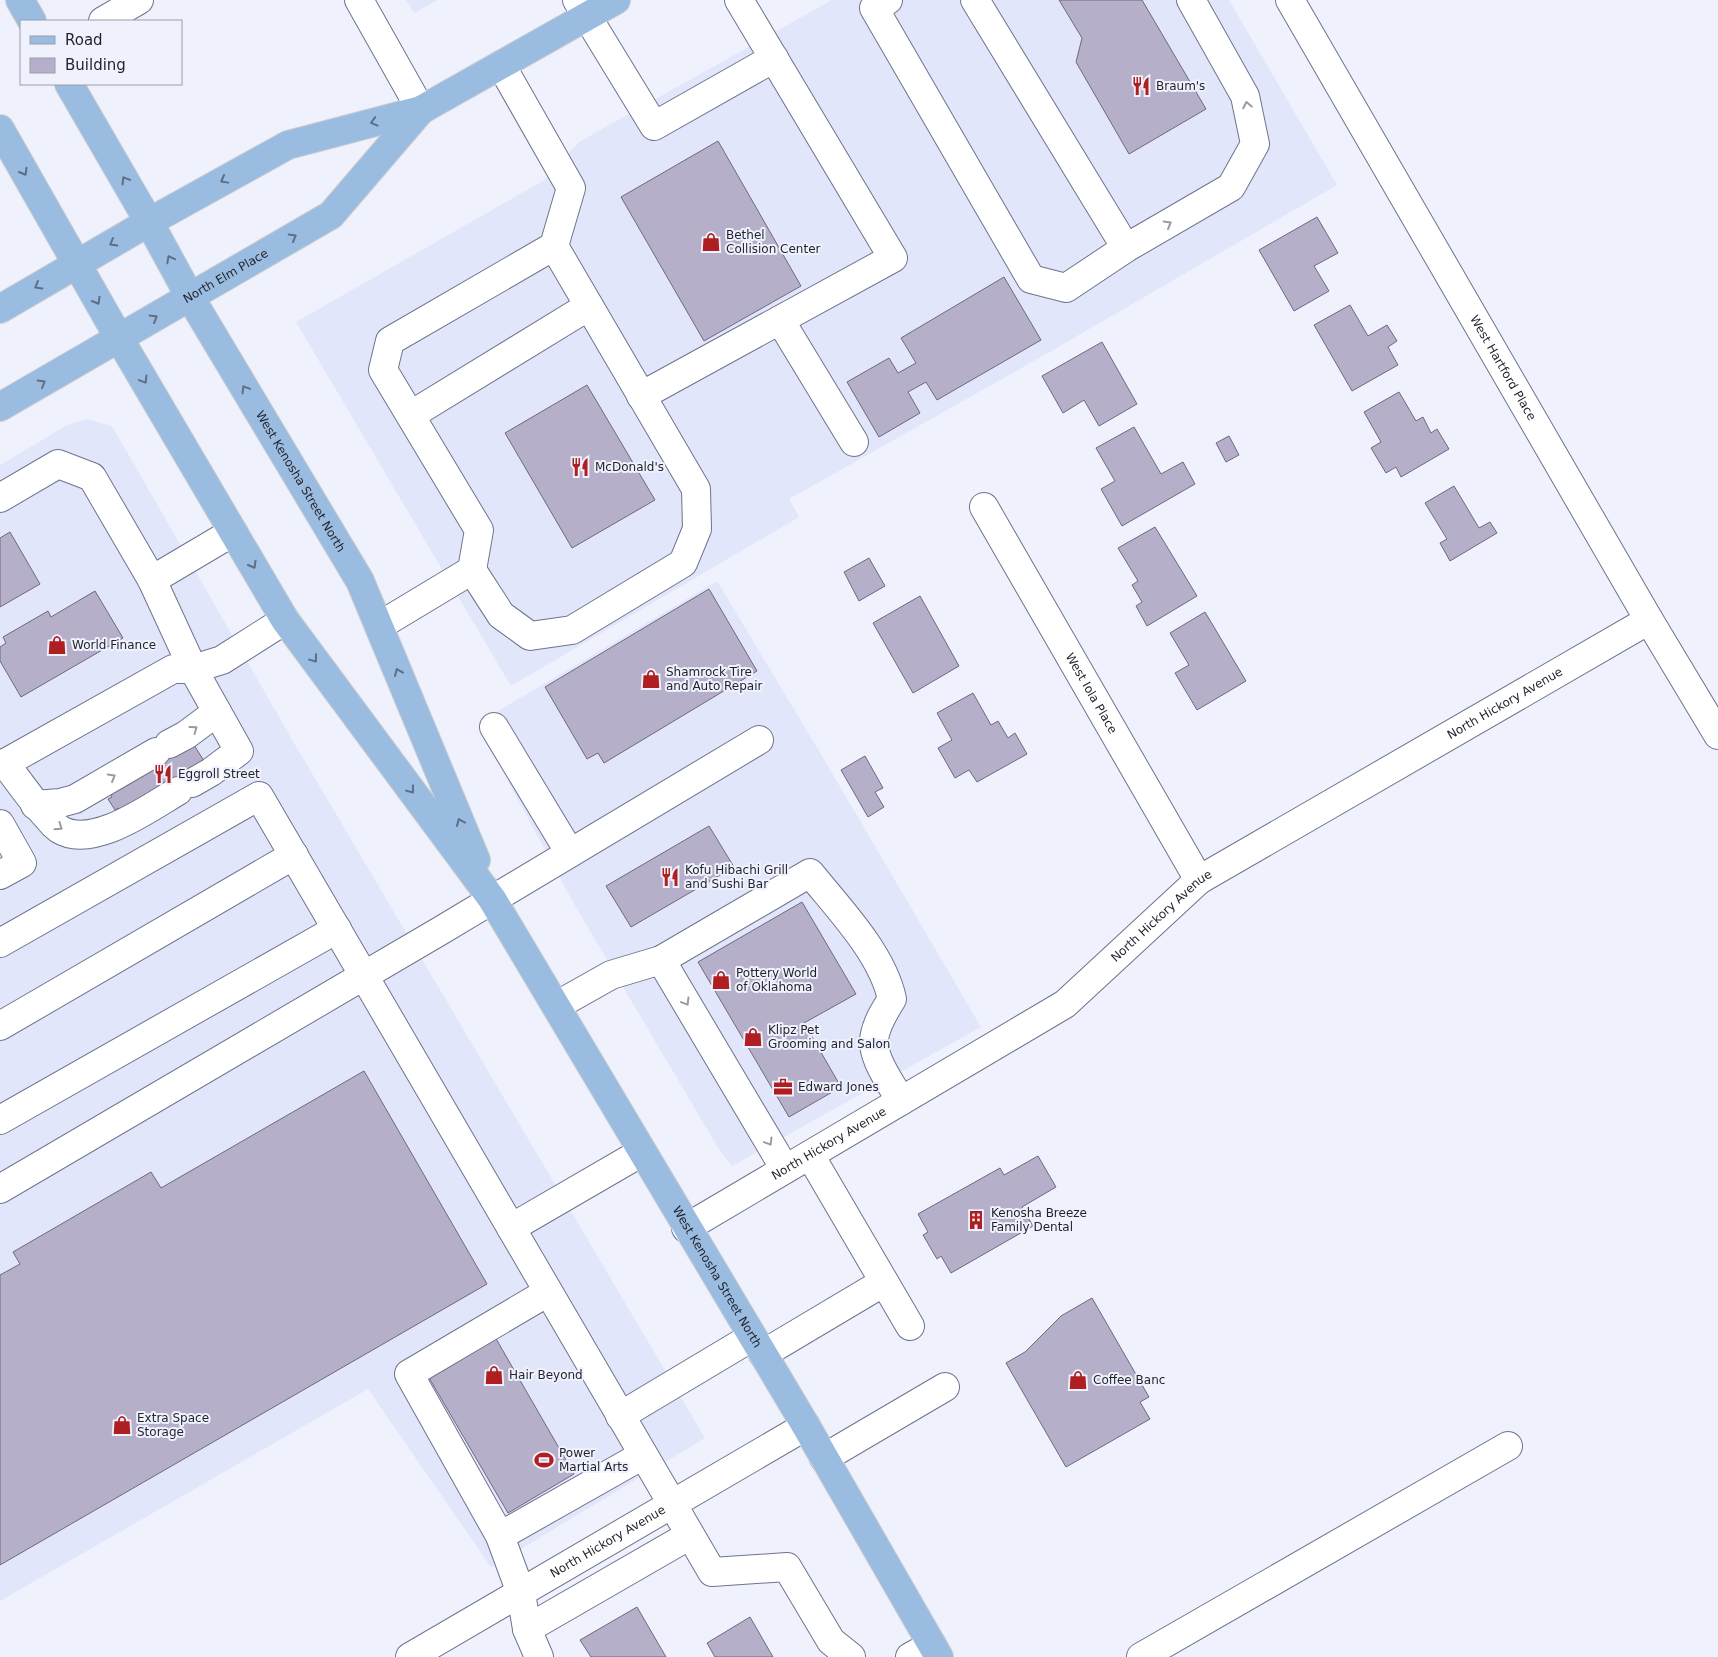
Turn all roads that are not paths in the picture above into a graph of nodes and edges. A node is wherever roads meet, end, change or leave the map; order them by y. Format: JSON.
{"nodes":[{"id":1,"x":20,"y":0,"type":"edge"},
{"id":2,"x":139,"y":0,"type":"edge"},
{"id":3,"x":359,"y":0,"type":"edge"},
{"id":4,"x":616,"y":0,"type":"edge"},
{"id":5,"x":740,"y":0,"type":"edge"},
{"id":6,"x":888,"y":0,"type":"edge"},
{"id":7,"x":975,"y":0,"type":"edge"},
{"id":8,"x":1290,"y":0,"type":"edge"},
{"id":9,"x":1196,"y":3,"type":"edge"},
{"id":10,"x":582,"y":9,"type":"edge"},
{"id":11,"x":31,"y":20,"type":"edge"},
{"id":12,"x":105,"y":20,"type":"edge"},
{"id":13,"x":774,"y":58,"type":"junction"},
{"id":14,"x":501,"y":65,"type":"junction"},
{"id":15,"x":70,"y":85,"type":"edge"},
{"id":16,"x":421,"y":110,"type":"junction"},
{"id":17,"x":0,"y":129,"type":"edge"},
{"id":18,"x":149,"y":222,"type":"junction"},
{"id":19,"x":554,"y":246,"type":"junction"},
{"id":20,"x":1126,"y":248,"type":"junction"},
{"id":21,"x":76,"y":264,"type":"junction"},
{"id":22,"x":190,"y":297,"type":"junction"},
{"id":23,"x":589,"y":306,"type":"junction"},
{"id":24,"x":0,"y":308,"type":"edge"},
{"id":25,"x":780,"y":320,"type":"junction"},
{"id":26,"x":119,"y":338,"type":"junction"},
{"id":27,"x":641,"y":396,"type":"junction"},
{"id":28,"x":0,"y":407,"type":"edge"},
{"id":29,"x":411,"y":415,"type":"junction"},
{"id":30,"x":854,"y":442,"type":"dead end"},
{"id":31,"x":0,"y":498,"type":"edge"},
{"id":32,"x":984,"y":507,"type":"dead end"},
{"id":33,"x":233,"y":532,"type":"junction"},
{"id":34,"x":472,"y":570,"type":"junction"},
{"id":35,"x":152,"y":580,"type":"junction"},
{"id":36,"x":285,"y":620,"type":"junction"},
{"id":37,"x":1649,"y":620,"type":"junction"},
{"id":38,"x":379,"y":626,"type":"junction"},
{"id":39,"x":193,"y":669,"type":"junction"},
{"id":40,"x":217,"y":712,"type":"junction"},
{"id":41,"x":494,"y":727,"type":"dead end"},
{"id":42,"x":1718,"y":735,"type":"edge"},
{"id":43,"x":759,"y":740,"type":"dead end"},
{"id":44,"x":2,"y":765,"type":"edge"},
{"id":45,"x":35,"y":804,"type":"junction"},
{"id":46,"x":0,"y":824,"type":"edge"},
{"id":47,"x":570,"y":853,"type":"junction"},
{"id":48,"x":294,"y":855,"type":"junction"},
{"id":49,"x":0,"y":875,"type":"edge"},
{"id":50,"x":1198,"y":880,"type":"junction"},
{"id":51,"x":492,"y":899,"type":"junction"},
{"id":52,"x":337,"y":929,"type":"junction"},
{"id":53,"x":0,"y":943,"type":"edge"},
{"id":54,"x":661,"y":960,"type":"junction"},
{"id":55,"x":364,"y":976,"type":"junction"},
{"id":56,"x":556,"y":1006,"type":"junction"},
{"id":57,"x":0,"y":1026,"type":"edge"},
{"id":58,"x":901,"y":1101,"type":"junction"},
{"id":59,"x":0,"y":1120,"type":"edge"},
{"id":60,"x":642,"y":1152,"type":"junction"},
{"id":61,"x":810,"y":1155,"type":"junction"},
{"id":62,"x":785,"y":1169,"type":"junction"},
{"id":63,"x":0,"y":1188,"type":"edge"},
{"id":64,"x":511,"y":1228,"type":"junction"},
{"id":65,"x":686,"y":1228,"type":"junction"},
{"id":66,"x":884,"y":1282,"type":"junction"},
{"id":67,"x":548,"y":1292,"type":"junction"},
{"id":68,"x":910,"y":1326,"type":"dead end"},
{"id":69,"x":758,"y":1346,"type":"junction"},
{"id":70,"x":945,"y":1387,"type":"dead end"},
{"id":71,"x":620,"y":1416,"type":"junction"},
{"id":72,"x":806,"y":1426,"type":"junction"},
{"id":73,"x":1508,"y":1446,"type":"dead end"},
{"id":74,"x":643,"y":1455,"type":"junction"},
{"id":75,"x":824,"y":1458,"type":"junction"},
{"id":76,"x":672,"y":1505,"type":"junction"},
{"id":77,"x":690,"y":1535,"type":"junction"},
{"id":78,"x":500,"y":1536,"type":"junction"},
{"id":79,"x":521,"y":1593,"type":"junction"},
{"id":80,"x":527,"y":1628,"type":"junction"},
{"id":81,"x":927,"y":1653,"type":"edge"},
{"id":82,"x":410,"y":1657,"type":"edge"},
{"id":83,"x":539,"y":1657,"type":"edge"},
{"id":84,"x":851,"y":1657,"type":"edge"},
{"id":85,"x":1141,"y":1657,"type":"edge"}],
"edges":[{"from":1,"to":11,"type":"main road"},
{"from":2,"to":12,"type":"street"},
{"from":3,"to":16,"type":"street"},
{"from":4,"to":10,"type":"main road","name":"North Elm Place"},
{"from":5,"to":13,"type":"street"},
{"from":6,"to":20,"type":"street"},
{"from":7,"to":20,"type":"street"},
{"from":8,"to":37,"type":"street","name":"West Hartford Place"},
{"from":20,"to":9,"type":"street","one_way":true},
{"from":10,"to":13,"type":"street"},
{"from":10,"to":14,"type":"main road","name":"North Elm Place"},
{"from":13,"to":25,"type":"street"},
{"from":14,"to":16,"type":"main road","name":"North Elm Place"},
{"from":14,"to":19,"type":"street"},
{"from":18,"to":15,"type":"main road","name":"West Kenosha Street North","one_way":true},
{"from":16,"to":18,"type":"main road","name":"North Elm Place","one_way":true},
{"from":22,"to":16,"type":"main road","name":"North Elm Place","one_way":true},
{"from":17,"to":21,"type":"main road","name":"West Kenosha Street North","one_way":true},
{"from":18,"to":21,"type":"main road","name":"North Elm Place","one_way":true},
{"from":22,"to":18,"type":"main road","name":"West Kenosha Street North","one_way":true},
{"from":19,"to":23,"type":"street"},
{"from":19,"to":29,"type":"street"},
{"from":21,"to":24,"type":"main road","name":"North Elm Place","one_way":true},
{"from":21,"to":26,"type":"main road","name":"West Kenosha Street North","one_way":true},
{"from":26,"to":22,"type":"main road","name":"North Elm Place","one_way":true},
{"from":38,"to":22,"type":"main road","name":"West Kenosha Street North","one_way":true},
{"from":23,"to":27,"type":"street"},
{"from":23,"to":29,"type":"street"},
{"from":25,"to":27,"type":"street"},
{"from":25,"to":30,"type":"street"},
{"from":28,"to":26,"type":"main road","name":"North Elm Place","one_way":true},
{"from":26,"to":33,"type":"main road","name":"West Kenosha Street North","one_way":true},
{"from":27,"to":34,"type":"street"},
{"from":29,"to":34,"type":"street"},
{"from":31,"to":35,"type":"street"},
{"from":32,"to":50,"type":"street","name":"West Iola Place"},
{"from":33,"to":35,"type":"street"},
{"from":33,"to":36,"type":"main road","name":"West Kenosha Street North","one_way":true},
{"from":34,"to":38,"type":"street"},
{"from":35,"to":39,"type":"street"},
{"from":36,"to":39,"type":"street"},
{"from":36,"to":51,"type":"main road","name":"West Kenosha Street North","one_way":true},
{"from":37,"to":42,"type":"street","name":"West Hartford Place"},
{"from":37,"to":50,"type":"street","name":"North Hickory Avenue"},
{"from":51,"to":38,"type":"main road","name":"West Kenosha Street North","one_way":true},
{"from":39,"to":40,"type":"street"},
{"from":39,"to":44,"type":"street"},
{"from":45,"to":40,"type":"street","one_way":true},
{"from":45,"to":40,"type":"street","one_way":true},
{"from":41,"to":47,"type":"street"},
{"from":43,"to":47,"type":"street"},
{"from":44,"to":45,"type":"street"},
{"from":46,"to":49,"type":"street"},
{"from":47,"to":51,"type":"street"},
{"from":48,"to":52,"type":"street"},
{"from":48,"to":53,"type":"street"},
{"from":48,"to":57,"type":"street"},
{"from":50,"to":58,"type":"street","name":"North Hickory Avenue"},
{"from":51,"to":55,"type":"street"},
{"from":51,"to":56,"type":"main road","name":"West Kenosha Street North"},
{"from":52,"to":55,"type":"street"},
{"from":52,"to":59,"type":"street"},
{"from":54,"to":56,"type":"street"},
{"from":54,"to":58,"type":"street"},
{"from":54,"to":62,"type":"street","one_way":true},
{"from":55,"to":63,"type":"street"},
{"from":55,"to":64,"type":"street"},
{"from":56,"to":60,"type":"main road","name":"West Kenosha Street North"},
{"from":58,"to":61,"type":"street","name":"North Hickory Avenue"},
{"from":60,"to":64,"type":"street"},
{"from":60,"to":65,"type":"main road","name":"West Kenosha Street North"},
{"from":61,"to":62,"type":"street","name":"North Hickory Avenue"},
{"from":61,"to":66,"type":"street"},
{"from":62,"to":65,"type":"street","name":"North Hickory Avenue"},
{"from":64,"to":67,"type":"street"},
{"from":65,"to":69,"type":"main road","name":"West Kenosha Street North"},
{"from":66,"to":68,"type":"street"},
{"from":66,"to":69,"type":"street"},
{"from":67,"to":71,"type":"street"},
{"from":67,"to":78,"type":"street"},
{"from":69,"to":71,"type":"street"},
{"from":69,"to":72,"type":"main road","name":"West Kenosha Street North"},
{"from":70,"to":75,"type":"street"},
{"from":71,"to":74,"type":"street"},
{"from":72,"to":75,"type":"main road","name":"West Kenosha Street North"},
{"from":72,"to":76,"type":"street","name":"North Hickory Avenue"},
{"from":73,"to":85,"type":"street"},
{"from":74,"to":76,"type":"street"},
{"from":74,"to":78,"type":"street"},
{"from":75,"to":81,"type":"main road","name":"West Kenosha Street North"},
{"from":76,"to":77,"type":"street"},
{"from":76,"to":79,"type":"street","name":"North Hickory Avenue"},
{"from":77,"to":80,"type":"street"},
{"from":77,"to":84,"type":"street"},
{"from":78,"to":79,"type":"street"},
{"from":79,"to":80,"type":"street"},
{"from":79,"to":82,"type":"street","name":"North Hickory Avenue"},
{"from":80,"to":83,"type":"street"}]}
